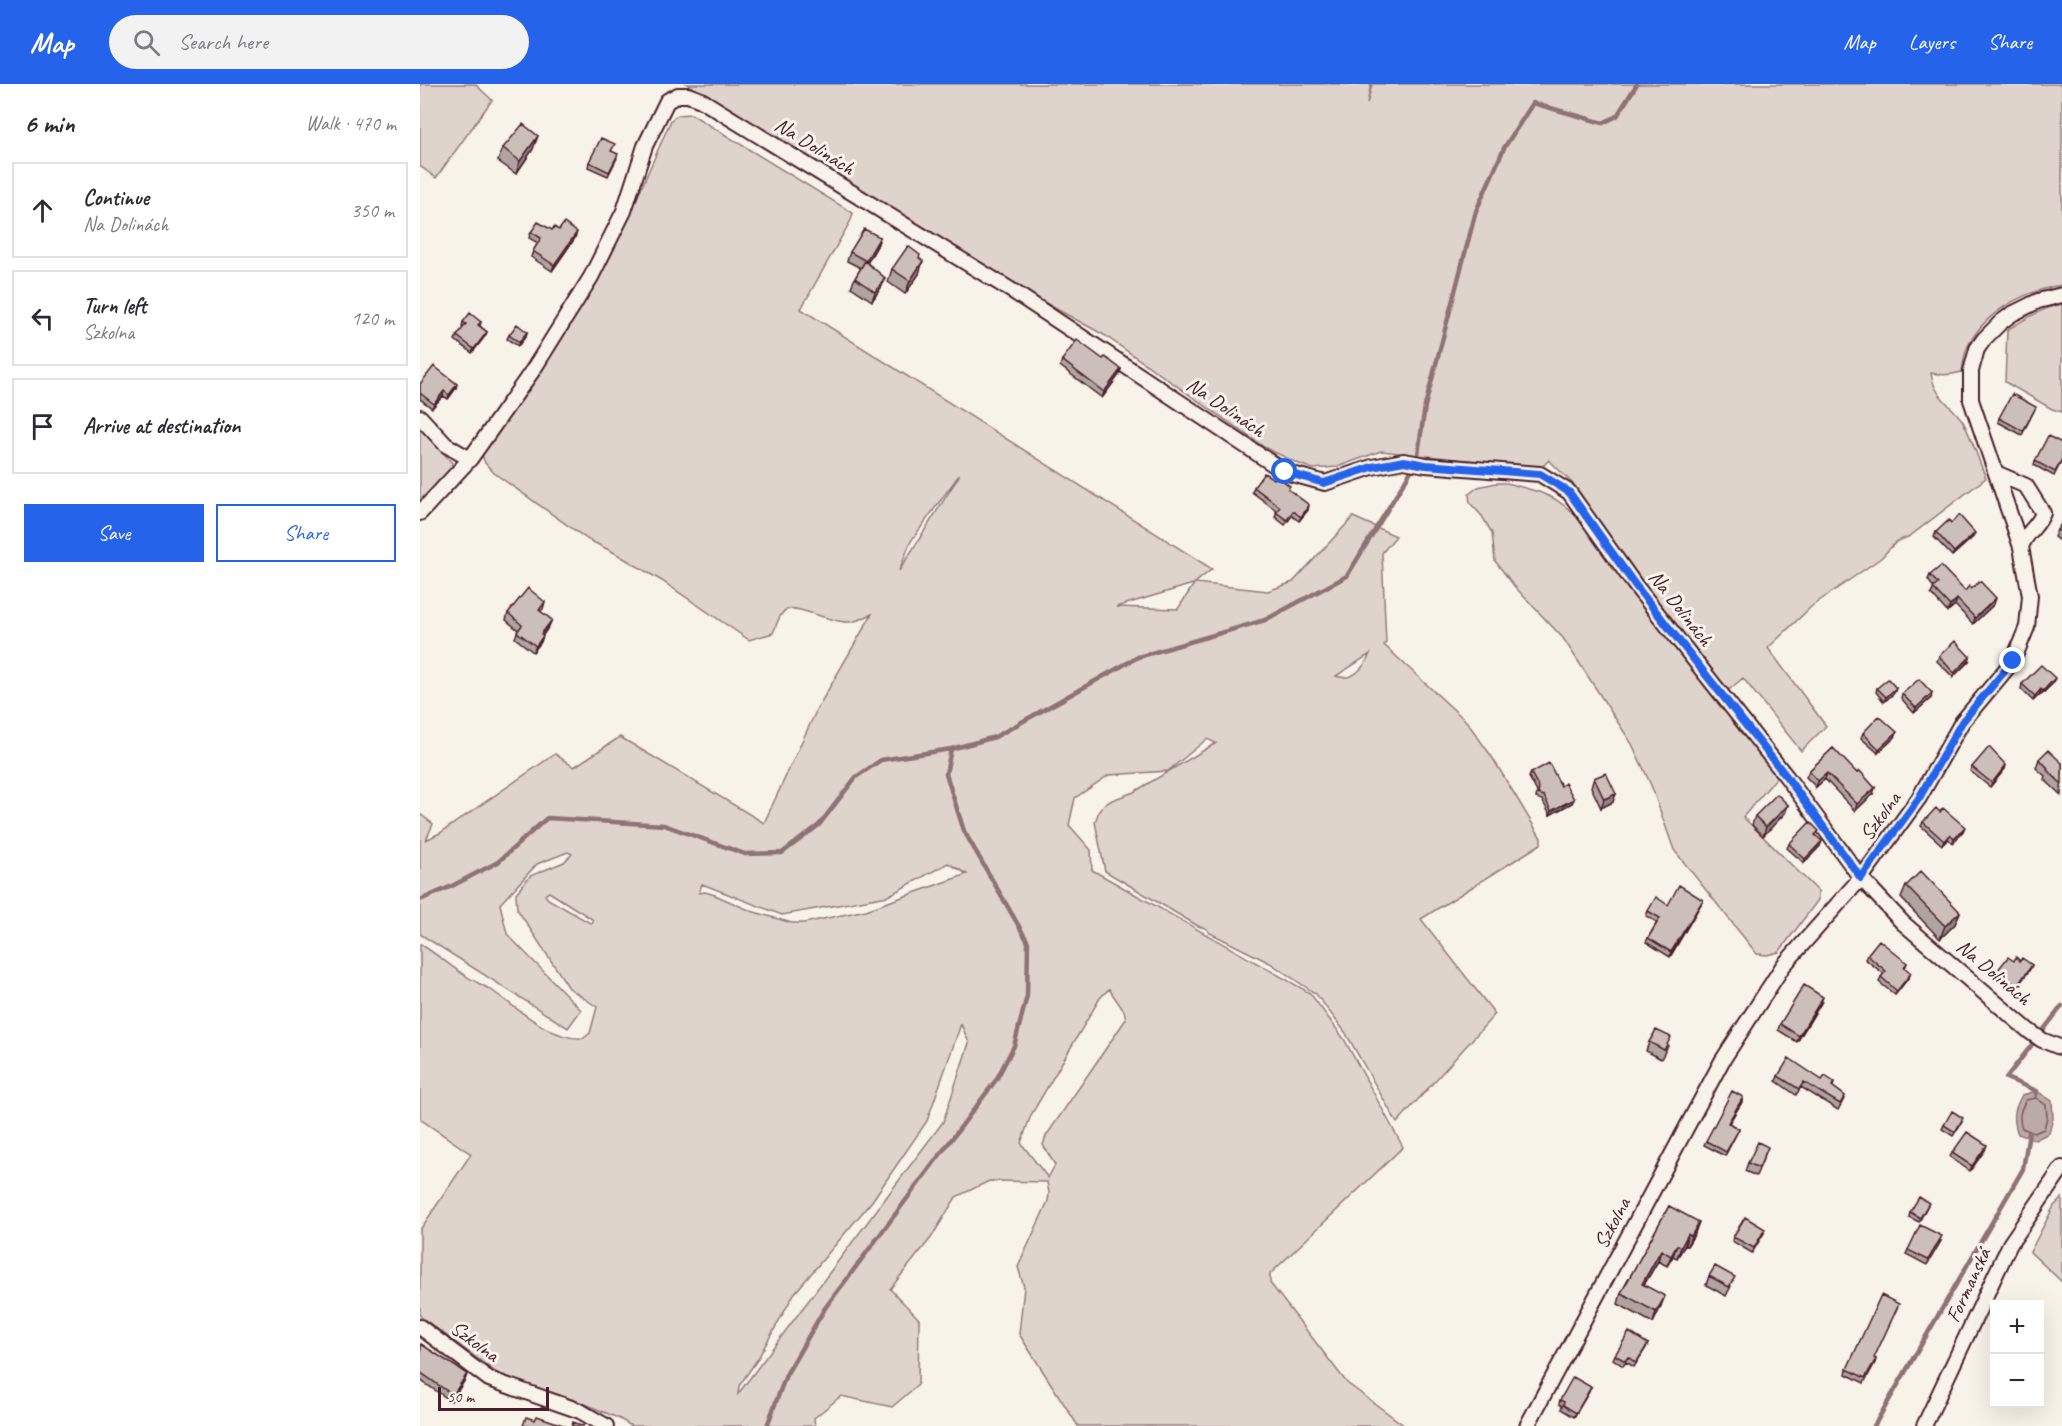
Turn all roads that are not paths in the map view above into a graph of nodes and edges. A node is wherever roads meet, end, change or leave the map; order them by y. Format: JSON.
{"nodes":[{"id":1,"x":2062,"y":295,"type":"edge"},
{"id":2,"x":420,"y":417,"type":"edge"},
{"id":3,"x":470,"y":459,"type":"junction"},
{"id":4,"x":1996,"y":473,"type":"junction"},
{"id":5,"x":420,"y":513,"type":"edge"},
{"id":6,"x":2021,"y":547,"type":"junction"},
{"id":7,"x":1861,"y":878,"type":"junction"},
{"id":8,"x":2062,"y":1048,"type":"edge"},
{"id":9,"x":2062,"y":1168,"type":"edge"},
{"id":10,"x":420,"y":1327,"type":"edge"},
{"id":11,"x":606,"y":1426,"type":"edge"},
{"id":12,"x":1527,"y":1426,"type":"edge"},
{"id":13,"x":1924,"y":1426,"type":"edge"}],
"edges":[{"from":1,"to":4,"type":"street","name":"Szkolna"},
{"from":2,"to":3,"type":"street"},
{"from":3,"to":5,"type":"street","name":"Na Dolinách"},
{"from":3,"to":7,"type":"street","name":"Na Dolinách"},
{"from":4,"to":6,"type":"street","name":"Szkolna"},
{"from":4,"to":6,"type":"street"},
{"from":6,"to":7,"type":"street","name":"Szkolna"},
{"from":7,"to":8,"type":"street","name":"Na Dolinách"},
{"from":7,"to":12,"type":"street","name":"Szkolna"},
{"from":9,"to":13,"type":"street","name":"Formanská"},
{"from":10,"to":11,"type":"street","name":"Szkolna"}]}
